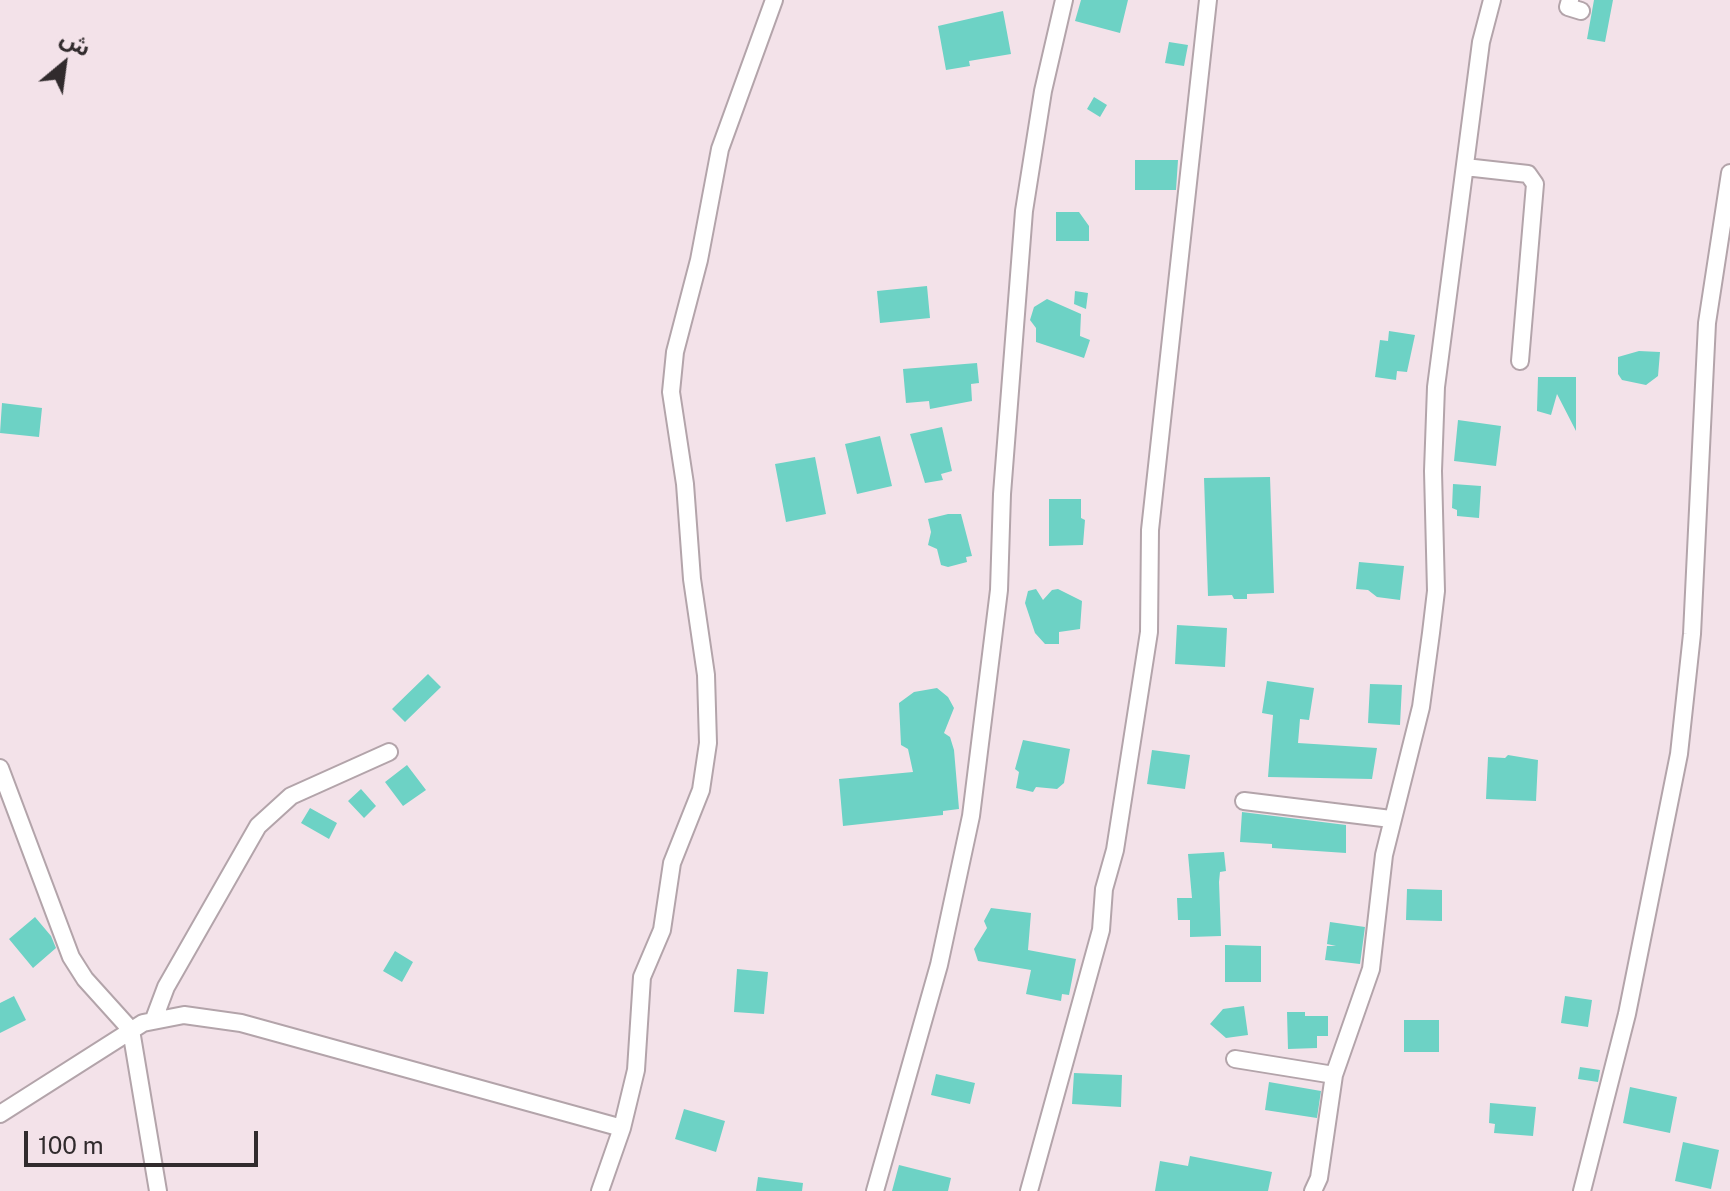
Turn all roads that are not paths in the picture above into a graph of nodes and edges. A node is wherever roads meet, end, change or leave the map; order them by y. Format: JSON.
{"nodes":[{"id":1,"x":774,"y":0,"type":"edge"},
{"id":2,"x":1064,"y":0,"type":"edge"},
{"id":3,"x":1208,"y":0,"type":"edge"},
{"id":4,"x":1492,"y":0,"type":"edge"},
{"id":5,"x":1465,"y":167,"type":"junction"},
{"id":6,"x":1730,"y":173,"type":"edge"},
{"id":7,"x":1520,"y":361,"type":"dead end"},
{"id":8,"x":389,"y":752,"type":"dead end"},
{"id":9,"x":1,"y":765,"type":"edge"},
{"id":10,"x":1244,"y":801,"type":"dead end"},
{"id":11,"x":1391,"y":819,"type":"junction"},
{"id":12,"x":154,"y":1019,"type":"junction"},
{"id":13,"x":131,"y":1030,"type":"junction"},
{"id":14,"x":1235,"y":1059,"type":"dead end"},
{"id":15,"x":1334,"y":1075,"type":"junction"},
{"id":16,"x":0,"y":1114,"type":"edge"},
{"id":17,"x":622,"y":1128,"type":"junction"},
{"id":18,"x":158,"y":1191,"type":"edge"},
{"id":19,"x":600,"y":1191,"type":"edge"},
{"id":20,"x":875,"y":1191,"type":"edge"},
{"id":21,"x":1029,"y":1191,"type":"edge"},
{"id":22,"x":1313,"y":1191,"type":"edge"},
{"id":23,"x":1582,"y":1191,"type":"edge"}],
"edges":[{"from":1,"to":17,"type":"street"},
{"from":2,"to":20,"type":"street"},
{"from":3,"to":21,"type":"street"},
{"from":4,"to":5,"type":"street"},
{"from":5,"to":7,"type":"street"},
{"from":5,"to":11,"type":"street"},
{"from":6,"to":23,"type":"street"},
{"from":8,"to":12,"type":"street"},
{"from":9,"to":13,"type":"street"},
{"from":10,"to":11,"type":"street"},
{"from":11,"to":15,"type":"street"},
{"from":12,"to":13,"type":"street"},
{"from":12,"to":17,"type":"street"},
{"from":13,"to":16,"type":"street"},
{"from":13,"to":18,"type":"street"},
{"from":14,"to":15,"type":"street"},
{"from":15,"to":22,"type":"street"},
{"from":17,"to":19,"type":"street"}]}
